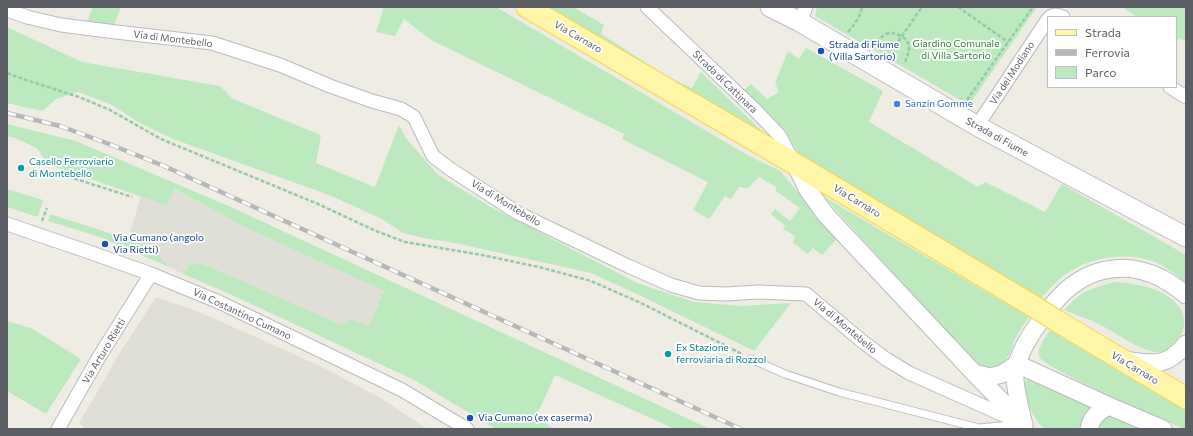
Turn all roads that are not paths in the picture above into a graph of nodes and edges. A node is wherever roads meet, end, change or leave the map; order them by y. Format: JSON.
{"nodes":[{"id":1,"x":527,"y":7,"type":"edge"},
{"id":2,"x":647,"y":7,"type":"edge"},
{"id":3,"x":770,"y":7,"type":"edge"},
{"id":4,"x":8,"y":13,"type":"edge"},
{"id":5,"x":803,"y":15,"type":"edge"},
{"id":6,"x":1047,"y":21,"type":"edge"},
{"id":7,"x":1172,"y":88,"type":"edge"},
{"id":8,"x":1186,"y":97,"type":"edge"},
{"id":9,"x":977,"y":126,"type":"junction"},
{"id":10,"x":795,"y":164,"type":"junction"},
{"id":11,"x":7,"y":224,"type":"edge"},
{"id":12,"x":1186,"y":237,"type":"edge"},
{"id":13,"x":151,"y":274,"type":"junction"},
{"id":14,"x":1186,"y":294,"type":"edge"},
{"id":15,"x":1186,"y":344,"type":"edge"},
{"id":16,"x":751,"y":359,"type":"road end"},
{"id":17,"x":1122,"y":360,"type":"junction"},
{"id":18,"x":1017,"y":364,"type":"junction"},
{"id":19,"x":974,"y":373,"type":"junction"},
{"id":20,"x":1186,"y":398,"type":"edge"},
{"id":21,"x":1109,"y":406,"type":"junction"},
{"id":22,"x":1026,"y":427,"type":"edge"},
{"id":23,"x":58,"y":429,"type":"edge"},
{"id":24,"x":467,"y":429,"type":"edge"},
{"id":25,"x":1089,"y":429,"type":"edge"},
{"id":26,"x":1163,"y":429,"type":"edge"}],
"edges":[{"from":1,"to":10,"type":"main road","name":"Via Carnaro"},
{"from":2,"to":10,"type":"street","name":"Strada di Cattinara"},
{"from":3,"to":5,"type":"main road","name":"Strada di Fiume"},
{"from":4,"to":22,"type":"street","name":"Via di Montebello"},
{"from":5,"to":9,"type":"main road","name":"Strada di Fiume"},
{"from":6,"to":9,"type":"street","name":"Via dei Modiano"},
{"from":7,"to":8,"type":"street"},
{"from":9,"to":12,"type":"main road","name":"Strada di Fiume"},
{"from":10,"to":17,"type":"main road","name":"Via Carnaro","bridge":true},
{"from":10,"to":19,"type":"street"},
{"from":11,"to":13,"type":"street","name":"Via Costantino Cumano"},
{"from":13,"to":23,"type":"street","name":"Via Arturo Rietti"},
{"from":13,"to":24,"type":"street","name":"Via Costantino Cumano"},
{"from":14,"to":18,"type":"street"},
{"from":15,"to":17,"type":"street"},
{"from":16,"to":22,"type":"lane"},
{"from":17,"to":20,"type":"main road","name":"Via Carnaro"},
{"from":18,"to":19,"type":"street"},
{"from":18,"to":21,"type":"street"},
{"from":18,"to":22,"type":"street"},
{"from":19,"to":22,"type":"street"},
{"from":21,"to":25,"type":"street"},
{"from":21,"to":26,"type":"street"}]}
